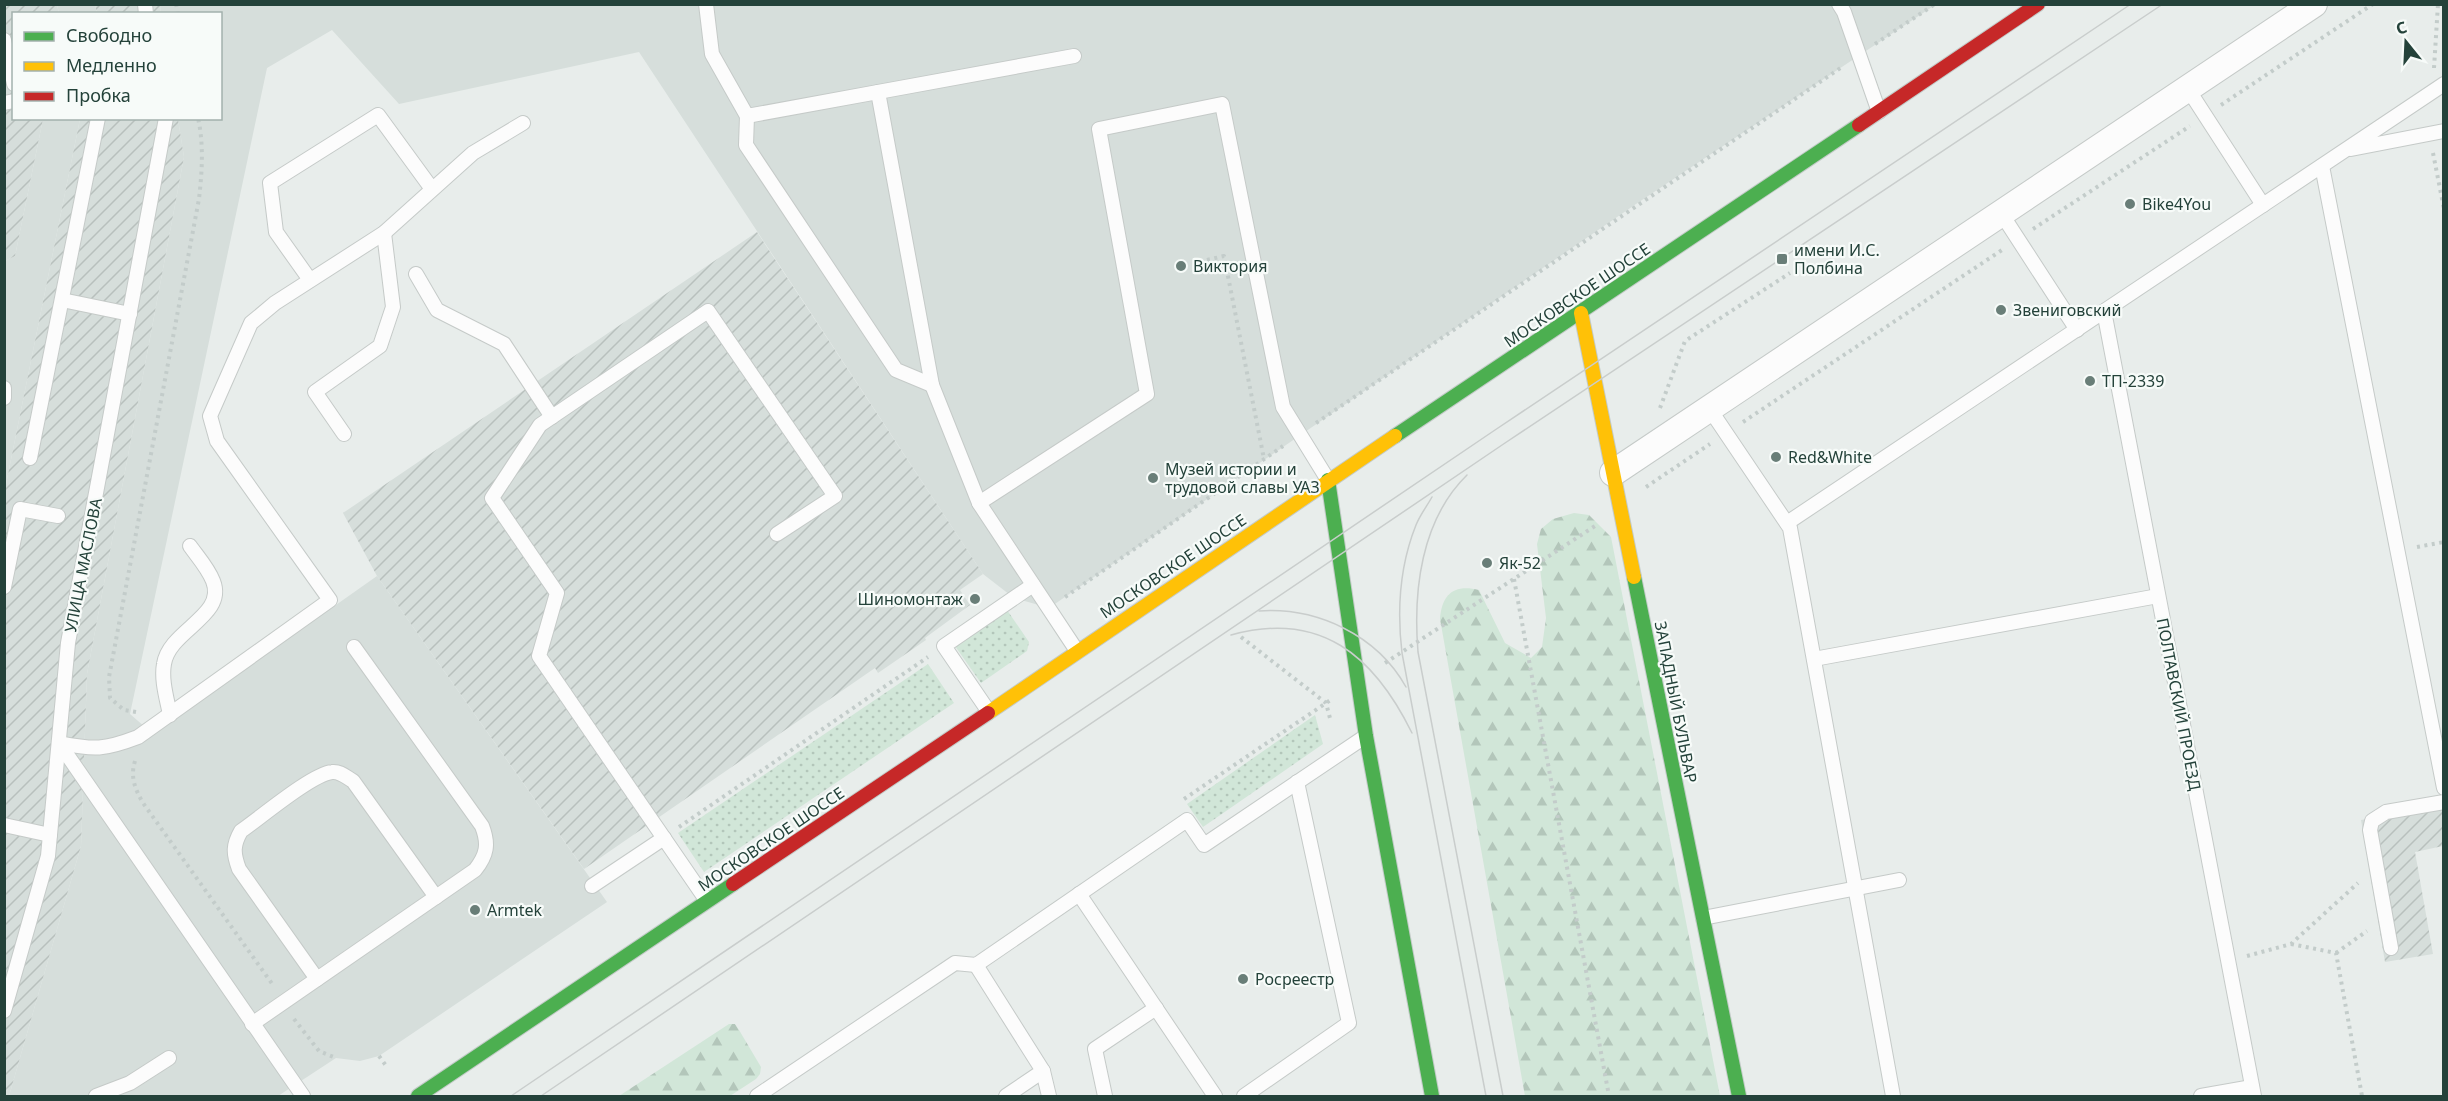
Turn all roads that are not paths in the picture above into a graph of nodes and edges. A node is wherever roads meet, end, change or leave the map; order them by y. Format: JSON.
{"nodes":[{"id":1,"x":706,"y":4,"type":"edge"},
{"id":2,"x":2038,"y":4,"type":"edge"},
{"id":3,"x":2314,"y":4,"type":"edge"},
{"id":4,"x":1846,"y":7,"type":"edge"},
{"id":5,"x":4,"y":40,"type":"edge"},
{"id":6,"x":1074,"y":56,"type":"dead end"},
{"id":7,"x":12,"y":75,"type":"edge"},
{"id":8,"x":2444,"y":84,"type":"edge"},
{"id":9,"x":2188,"y":89,"type":"junction"},
{"id":10,"x":878,"y":92,"type":"junction"},
{"id":11,"x":1879,"y":112,"type":"junction"},
{"id":12,"x":747,"y":116,"type":"junction"},
{"id":13,"x":98,"y":120,"type":"edge"},
{"id":14,"x":166,"y":120,"type":"edge"},
{"id":15,"x":523,"y":123,"type":"dead end"},
{"id":16,"x":2437,"y":132,"type":"edge"},
{"id":17,"x":2344,"y":150,"type":"junction"},
{"id":18,"x":2322,"y":166,"type":"junction"},
{"id":19,"x":432,"y":189,"type":"junction"},
{"id":20,"x":2263,"y":205,"type":"junction"},
{"id":21,"x":2001,"y":213,"type":"junction"},
{"id":22,"x":384,"y":233,"type":"junction"},
{"id":23,"x":416,"y":274,"type":"dead end"},
{"id":24,"x":310,"y":280,"type":"junction"},
{"id":25,"x":62,"y":300,"type":"junction"},
{"id":26,"x":2104,"y":311,"type":"junction"},
{"id":27,"x":1581,"y":313,"type":"junction"},
{"id":28,"x":130,"y":314,"type":"junction"},
{"id":29,"x":2077,"y":330,"type":"junction"},
{"id":30,"x":932,"y":384,"type":"junction"},
{"id":31,"x":4,"y":388,"type":"edge"},
{"id":32,"x":4,"y":398,"type":"edge"},
{"id":33,"x":1709,"y":408,"type":"junction"},
{"id":34,"x":552,"y":417,"type":"junction"},
{"id":35,"x":344,"y":434,"type":"dead end"},
{"id":36,"x":30,"y":458,"type":"dead end"},
{"id":37,"x":1613,"y":473,"type":"junction"},
{"id":38,"x":1328,"y":480,"type":"junction"},
{"id":39,"x":979,"y":503,"type":"junction"},
{"id":40,"x":58,"y":516,"type":"dead end"},
{"id":41,"x":1787,"y":523,"type":"junction"},
{"id":42,"x":777,"y":534,"type":"dead end"},
{"id":43,"x":190,"y":546,"type":"dead end"},
{"id":44,"x":1033,"y":585,"type":"junction"},
{"id":45,"x":4,"y":586,"type":"edge"},
{"id":46,"x":2158,"y":596,"type":"junction"},
{"id":47,"x":354,"y":647,"type":"dead end"},
{"id":48,"x":1077,"y":651,"type":"junction"},
{"id":49,"x":1814,"y":659,"type":"junction"},
{"id":50,"x":989,"y":712,"type":"junction"},
{"id":51,"x":170,"y":715,"type":"junction"},
{"id":52,"x":1366,"y":736,"type":"junction"},
{"id":53,"x":59,"y":743,"type":"junction"},
{"id":54,"x":1297,"y":782,"type":"junction"},
{"id":55,"x":2444,"y":788,"type":"edge"},
{"id":56,"x":2444,"y":802,"type":"edge"},
{"id":57,"x":4,"y":825,"type":"edge"},
{"id":58,"x":50,"y":835,"type":"junction"},
{"id":59,"x":664,"y":838,"type":"junction"},
{"id":60,"x":1899,"y":880,"type":"dead end"},
{"id":61,"x":592,"y":886,"type":"dead end"},
{"id":62,"x":1855,"y":889,"type":"junction"},
{"id":63,"x":1079,"y":894,"type":"junction"},
{"id":64,"x":436,"y":897,"type":"junction"},
{"id":65,"x":708,"y":902,"type":"junction"},
{"id":66,"x":1703,"y":918,"type":"junction"},
{"id":67,"x":2391,"y":948,"type":"dead end"},
{"id":68,"x":976,"y":965,"type":"junction"},
{"id":69,"x":317,"y":978,"type":"junction"},
{"id":70,"x":1156,"y":1008,"type":"junction"},
{"id":71,"x":4,"y":1011,"type":"edge"},
{"id":72,"x":252,"y":1024,"type":"junction"},
{"id":73,"x":169,"y":1058,"type":"dead end"},
{"id":74,"x":1043,"y":1071,"type":"junction"},
{"id":75,"x":2253,"y":1092,"type":"edge"},
{"id":76,"x":96,"y":1096,"type":"edge"},
{"id":77,"x":303,"y":1096,"type":"edge"},
{"id":78,"x":418,"y":1096,"type":"edge"},
{"id":79,"x":757,"y":1096,"type":"edge"},
{"id":80,"x":1006,"y":1096,"type":"edge"},
{"id":81,"x":1049,"y":1096,"type":"edge"},
{"id":82,"x":1105,"y":1096,"type":"edge"},
{"id":83,"x":1215,"y":1096,"type":"edge"},
{"id":84,"x":1244,"y":1096,"type":"edge"},
{"id":85,"x":1432,"y":1096,"type":"edge"},
{"id":86,"x":1739,"y":1096,"type":"edge"},
{"id":87,"x":1893,"y":1096,"type":"edge"},
{"id":88,"x":2201,"y":1096,"type":"edge"}],
"edges":[{"from":1,"to":12,"type":"lane"},
{"from":2,"to":11,"type":"main road","name":"МОСКОВСКОЕ ШОССЕ"},
{"from":3,"to":9,"type":"street"},
{"from":4,"to":11,"type":"lane"},
{"from":5,"to":7,"type":"lane"},
{"from":6,"to":10,"type":"lane"},
{"from":8,"to":17,"type":"lane"},
{"from":9,"to":20,"type":"lane"},
{"from":9,"to":21,"type":"street"},
{"from":10,"to":12,"type":"lane"},
{"from":10,"to":30,"type":"lane"},
{"from":11,"to":27,"type":"main road","name":"МОСКОВСКОЕ ШОССЕ"},
{"from":12,"to":30,"type":"lane"},
{"from":13,"to":25,"type":"lane"},
{"from":14,"to":28,"type":"lane","name":"УЛИЦА МАСЛОВА"},
{"from":15,"to":19,"type":"lane"},
{"from":16,"to":17,"type":"lane"},
{"from":17,"to":18,"type":"lane"},
{"from":18,"to":20,"type":"lane"},
{"from":18,"to":55,"type":"lane"},
{"from":19,"to":22,"type":"lane"},
{"from":19,"to":24,"type":"lane"},
{"from":20,"to":26,"type":"lane"},
{"from":21,"to":29,"type":"lane"},
{"from":21,"to":33,"type":"street"},
{"from":22,"to":24,"type":"lane"},
{"from":22,"to":35,"type":"lane"},
{"from":23,"to":34,"type":"lane"},
{"from":24,"to":51,"type":"lane"},
{"from":25,"to":28,"type":"lane"},
{"from":25,"to":36,"type":"lane"},
{"from":26,"to":29,"type":"lane"},
{"from":26,"to":46,"type":"lane","name":"ПОЛТАВСКИЙ ПРОЕЗД"},
{"from":27,"to":37,"type":"main road","name":"ЗАПАДНЫЙ БУЛЬВАР"},
{"from":27,"to":38,"type":"main road","name":"МОСКОВСКОЕ ШОССЕ"},
{"from":28,"to":53,"type":"lane","name":"УЛИЦА МАСЛОВА"},
{"from":29,"to":41,"type":"lane"},
{"from":30,"to":39,"type":"lane"},
{"from":31,"to":32,"type":"lane"},
{"from":33,"to":37,"type":"street"},
{"from":33,"to":41,"type":"lane"},
{"from":34,"to":42,"type":"lane"},
{"from":34,"to":59,"type":"lane"},
{"from":37,"to":66,"type":"main road","name":"ЗАПАДНЫЙ БУЛЬВАР"},
{"from":38,"to":39,"type":"lane"},
{"from":38,"to":48,"type":"main road","name":"МОСКОВСКОЕ ШОССЕ"},
{"from":38,"to":52,"type":"main road"},
{"from":39,"to":44,"type":"lane"},
{"from":40,"to":45,"type":"lane"},
{"from":41,"to":49,"type":"lane"},
{"from":43,"to":51,"type":"lane"},
{"from":44,"to":48,"type":"lane"},
{"from":44,"to":50,"type":"lane"},
{"from":46,"to":49,"type":"lane"},
{"from":46,"to":75,"type":"lane","name":"ПОЛТАВСКИЙ ПРОЕЗД"},
{"from":47,"to":64,"type":"lane"},
{"from":48,"to":50,"type":"main road","name":"МОСКОВСКОЕ ШОССЕ"},
{"from":49,"to":62,"type":"lane"},
{"from":50,"to":65,"type":"main road","name":"МОСКОВСКОЕ ШОССЕ"},
{"from":51,"to":53,"type":"lane"},
{"from":52,"to":54,"type":"lane"},
{"from":52,"to":85,"type":"main road"},
{"from":53,"to":58,"type":"lane","name":"УЛИЦА МАСЛОВА"},
{"from":53,"to":72,"type":"lane"},
{"from":54,"to":63,"type":"lane"},
{"from":54,"to":84,"type":"lane"},
{"from":56,"to":67,"type":"lane"},
{"from":57,"to":58,"type":"lane"},
{"from":58,"to":71,"type":"lane","name":"УЛИЦА МАСЛОВА"},
{"from":59,"to":61,"type":"lane"},
{"from":59,"to":65,"type":"lane"},
{"from":60,"to":62,"type":"lane"},
{"from":62,"to":66,"type":"lane"},
{"from":62,"to":87,"type":"lane"},
{"from":63,"to":68,"type":"lane"},
{"from":63,"to":70,"type":"lane"},
{"from":64,"to":69,"type":"lane"},
{"from":64,"to":69,"type":"lane"},
{"from":65,"to":78,"type":"main road","name":"МОСКОВСКОЕ ШОССЕ"},
{"from":66,"to":86,"type":"main road","name":"ЗАПАДНЫЙ БУЛЬВАР"},
{"from":68,"to":74,"type":"lane"},
{"from":68,"to":79,"type":"lane"},
{"from":69,"to":72,"type":"lane"},
{"from":70,"to":82,"type":"lane"},
{"from":70,"to":83,"type":"lane"},
{"from":72,"to":77,"type":"lane"},
{"from":73,"to":76,"type":"lane"},
{"from":74,"to":80,"type":"lane"},
{"from":74,"to":81,"type":"lane"},
{"from":75,"to":88,"type":"lane"}]}
